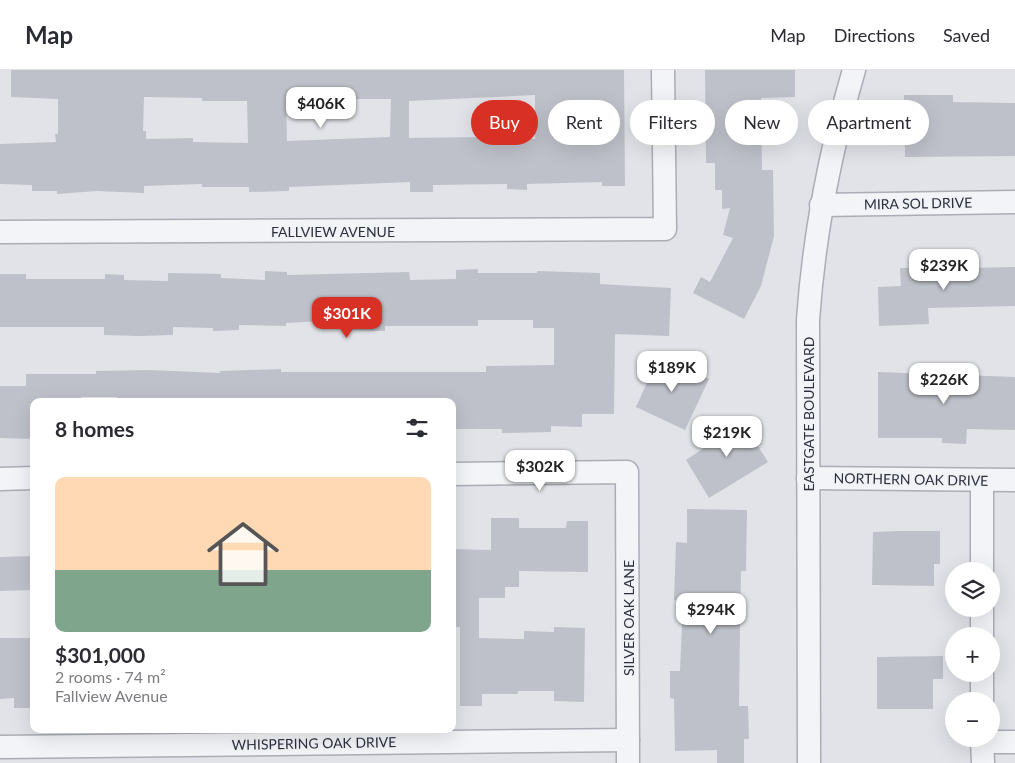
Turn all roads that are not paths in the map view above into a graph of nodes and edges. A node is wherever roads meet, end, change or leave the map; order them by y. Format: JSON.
{"nodes":[{"id":1,"x":663,"y":70,"type":"edge"},
{"id":2,"x":854,"y":70,"type":"edge"},
{"id":3,"x":1015,"y":202,"type":"edge"},
{"id":4,"x":821,"y":205,"type":"junction"},
{"id":5,"x":0,"y":232,"type":"edge"},
{"id":6,"x":456,"y":474,"type":"edge"},
{"id":7,"x":30,"y":478,"type":"edge"},
{"id":8,"x":808,"y":478,"type":"junction"},
{"id":9,"x":0,"y":479,"type":"edge"},
{"id":10,"x":982,"y":480,"type":"junction"},
{"id":11,"x":1015,"y":480,"type":"edge"},
{"id":12,"x":982,"y":562,"type":"edge"},
{"id":13,"x":628,"y":740,"type":"junction"},
{"id":14,"x":1015,"y":742,"type":"edge"},
{"id":15,"x":0,"y":747,"type":"edge"},
{"id":16,"x":982,"y":748,"type":"edge"},
{"id":17,"x":628,"y":763,"type":"edge"},
{"id":18,"x":809,"y":763,"type":"edge"}],
"edges":[{"from":1,"to":5,"type":"street","name":"FALLVIEW AVENUE"},
{"from":2,"to":4,"type":"street","name":"EASTGATE BOULEVARD"},
{"from":3,"to":4,"type":"street","name":"MIRA SOL DRIVE"},
{"from":4,"to":8,"type":"street","name":"EASTGATE BOULEVARD"},
{"from":6,"to":13,"type":"street","name":"SILVER OAK LANE"},
{"from":7,"to":9,"type":"street"},
{"from":8,"to":10,"type":"street","name":"NORTHERN OAK DRIVE"},
{"from":8,"to":18,"type":"street","name":"EASTGATE BOULEVARD"},
{"from":10,"to":11,"type":"street","name":"NORTHERN OAK DRIVE"},
{"from":10,"to":12,"type":"street"},
{"from":13,"to":15,"type":"street","name":"WHISPERING OAK DRIVE"},
{"from":13,"to":17,"type":"street","name":"SILVER OAK LANE"},
{"from":14,"to":16,"type":"street"}]}
